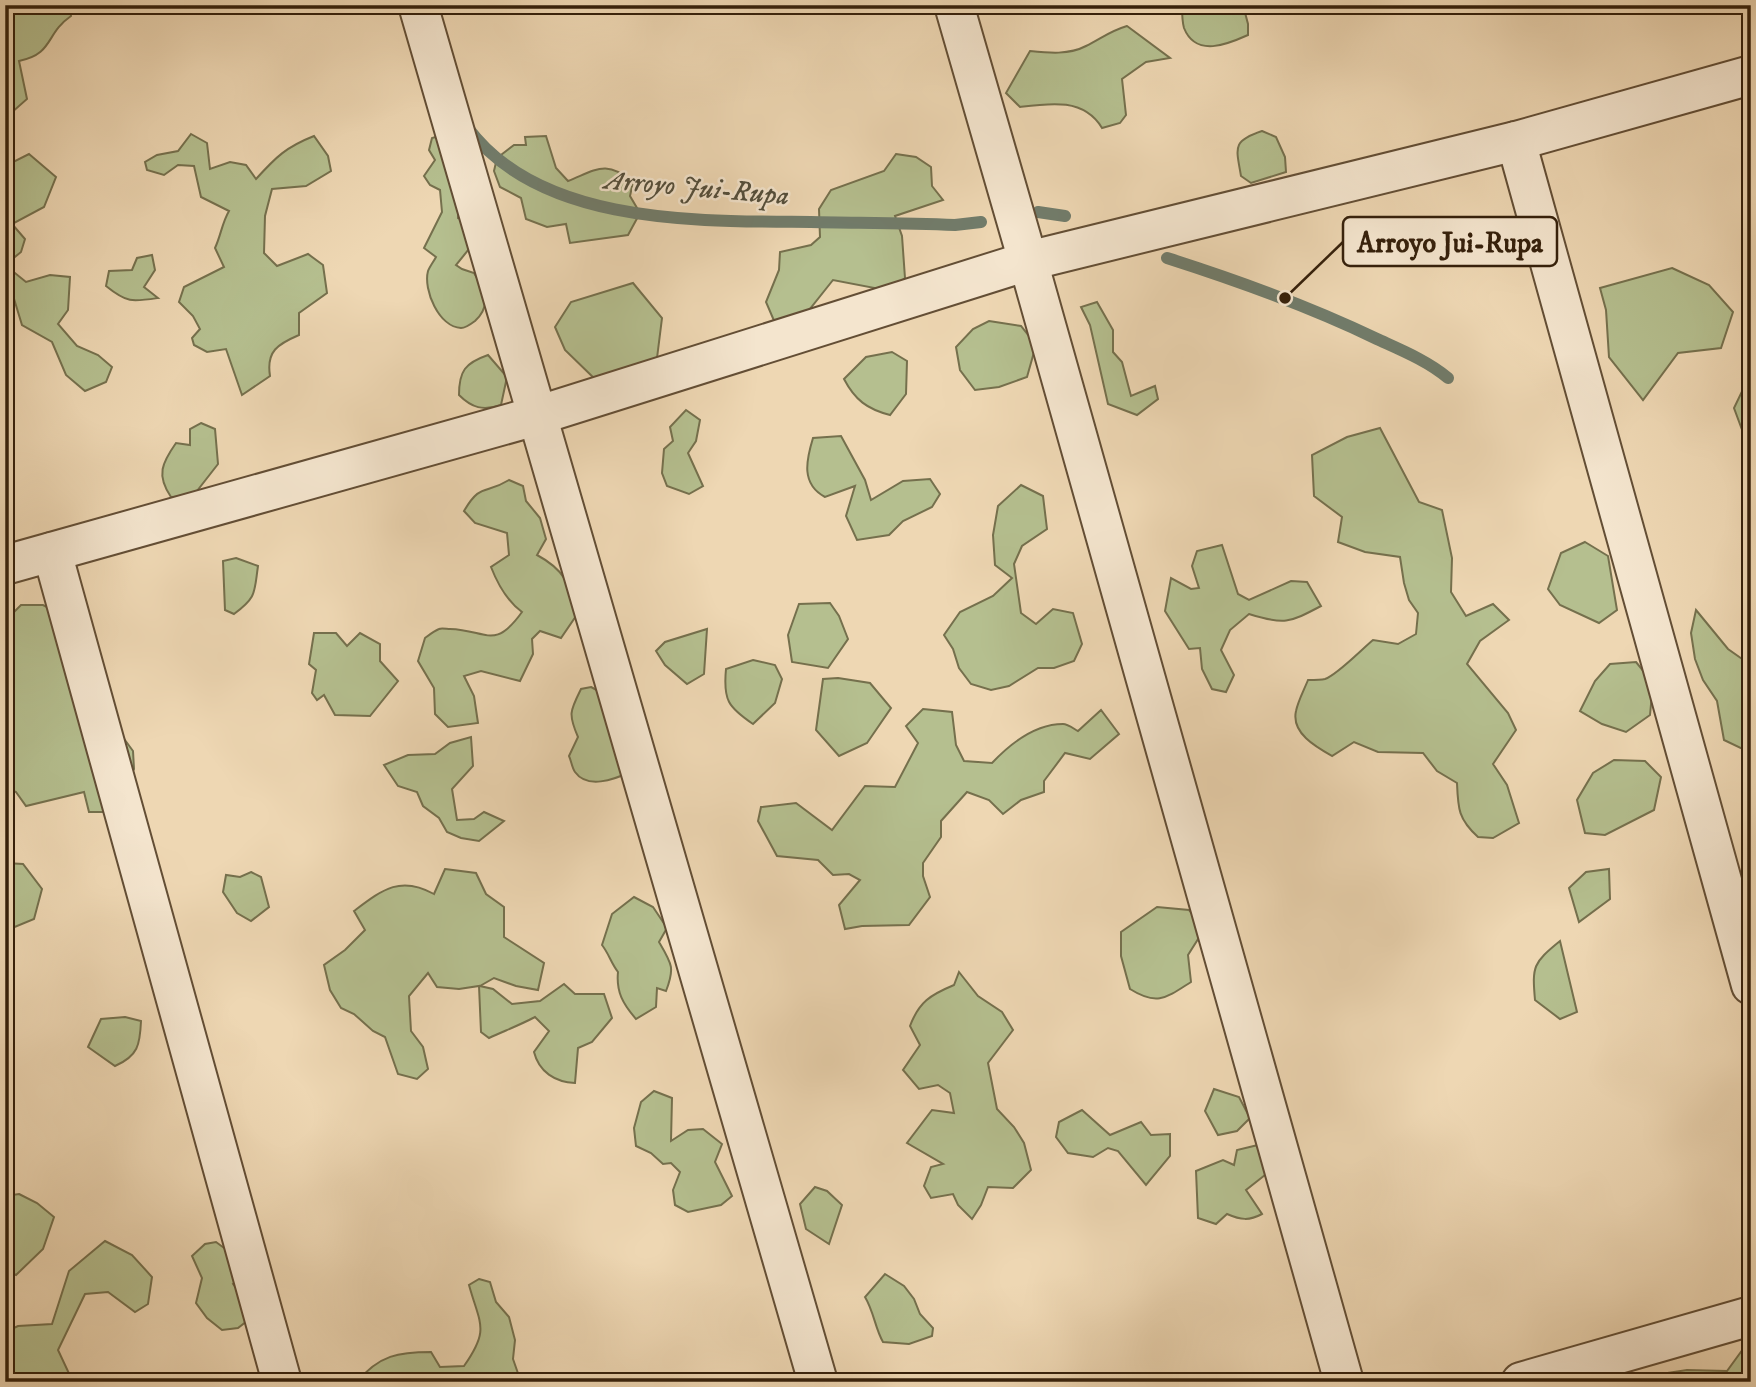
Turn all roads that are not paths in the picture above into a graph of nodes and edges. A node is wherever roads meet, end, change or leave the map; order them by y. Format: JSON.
{"nodes":[{"id":1,"x":418,"y":5,"type":"edge"},
{"id":2,"x":954,"y":5,"type":"edge"},
{"id":3,"x":1751,"y":75,"type":"edge"},
{"id":4,"x":1516,"y":141,"type":"junction"},
{"id":5,"x":1028,"y":261,"type":"junction"},
{"id":6,"x":536,"y":416,"type":"junction"},
{"id":7,"x":52,"y":552,"type":"junction"},
{"id":8,"x":5,"y":565,"type":"edge"},
{"id":9,"x":1751,"y":985,"type":"edge"},
{"id":10,"x":1751,"y":1316,"type":"edge"},
{"id":11,"x":282,"y":1382,"type":"edge"},
{"id":12,"x":818,"y":1382,"type":"edge"},
{"id":13,"x":1344,"y":1382,"type":"edge"},
{"id":14,"x":1521,"y":1382,"type":"edge"}],
"edges":[{"from":1,"to":6,"type":"street"},
{"from":2,"to":5,"type":"street"},
{"from":3,"to":4,"type":"street"},
{"from":4,"to":5,"type":"street"},
{"from":4,"to":9,"type":"street"},
{"from":5,"to":6,"type":"street"},
{"from":5,"to":13,"type":"street"},
{"from":6,"to":7,"type":"street"},
{"from":6,"to":12,"type":"street"},
{"from":7,"to":8,"type":"street"},
{"from":7,"to":11,"type":"street"},
{"from":10,"to":14,"type":"street"}]}
